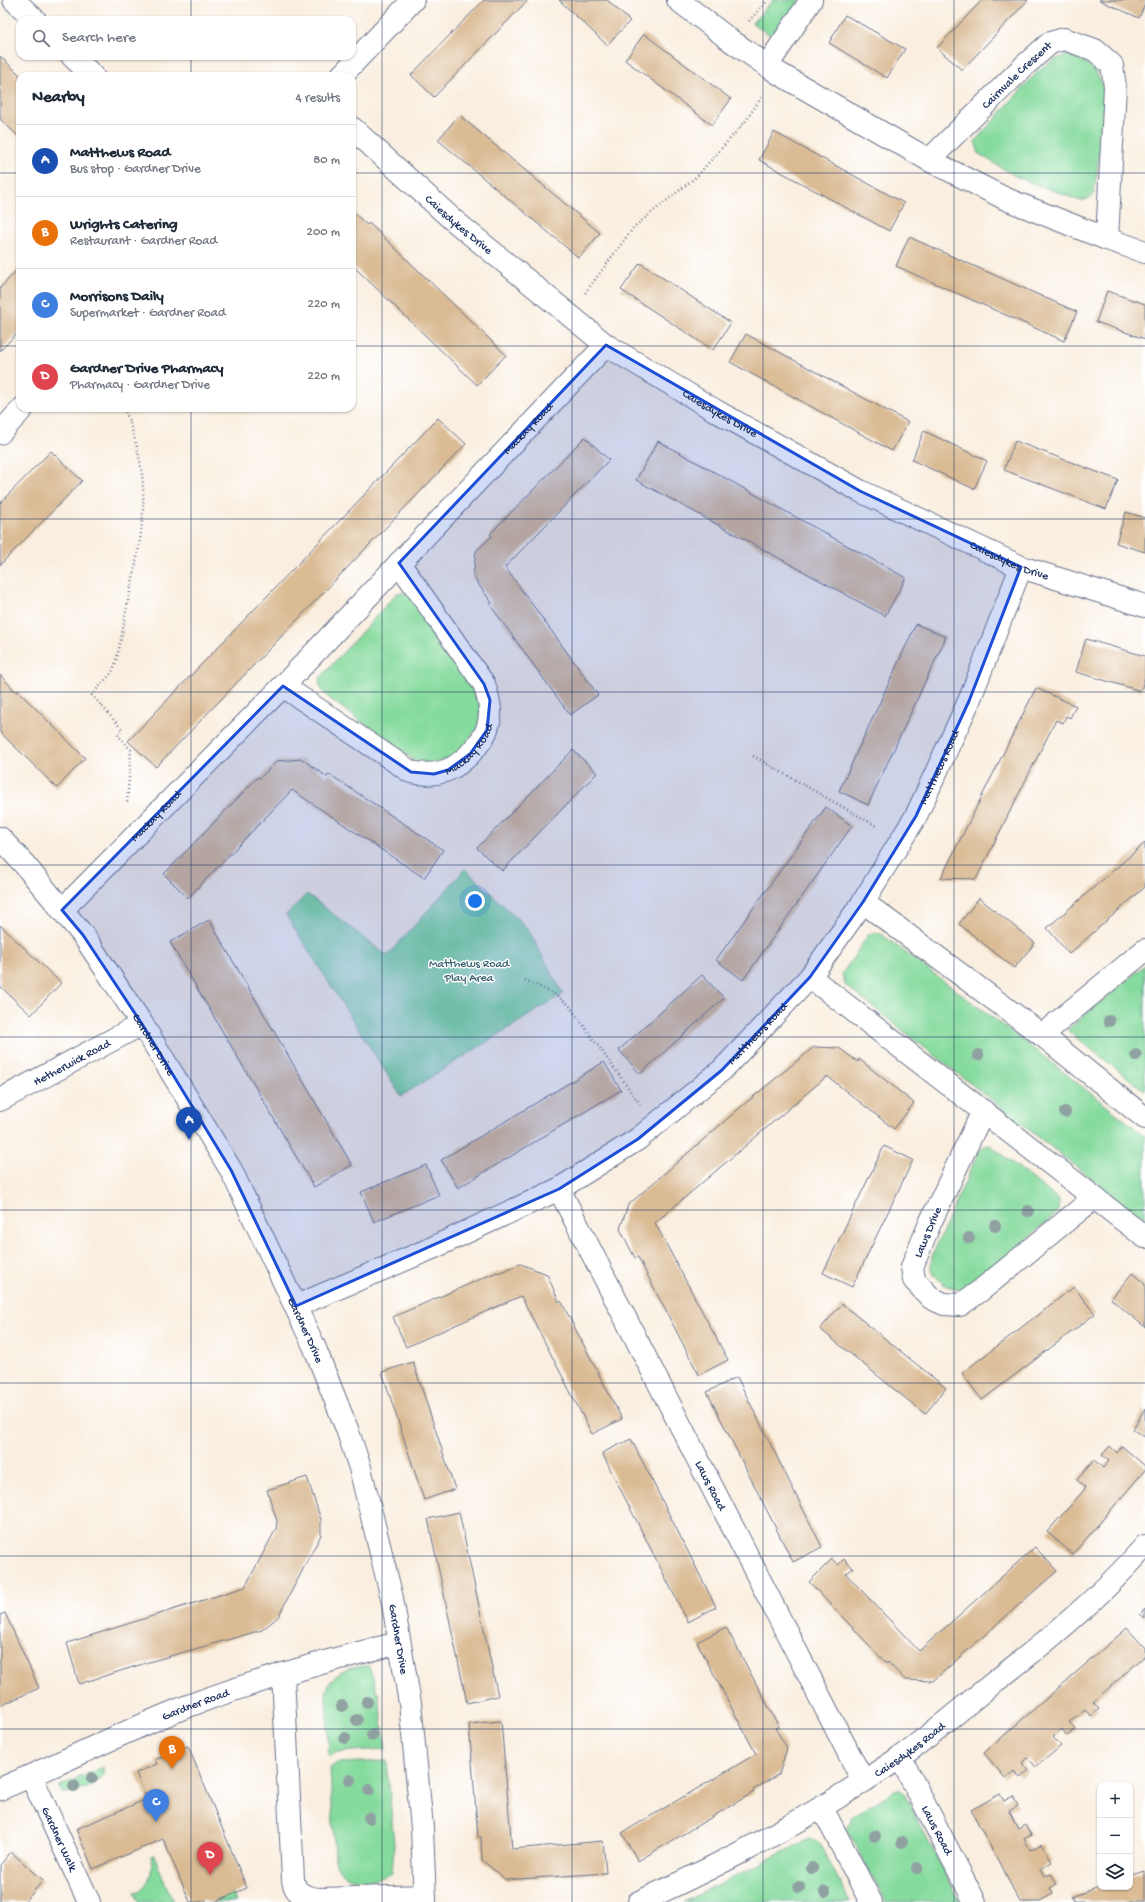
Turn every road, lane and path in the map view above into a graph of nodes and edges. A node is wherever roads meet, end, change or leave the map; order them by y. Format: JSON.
{"nodes":[{"id":1,"x":14,"y":0,"type":"edge"},
{"id":2,"x":413,"y":0,"type":"edge"},
{"id":3,"x":678,"y":0,"type":"edge"},
{"id":4,"x":810,"y":0,"type":"edge"},
{"id":5,"x":31,"y":16,"type":"edge"},
{"id":6,"x":76,"y":60,"type":"edge"},
{"id":7,"x":772,"y":69,"type":"junction"},
{"id":8,"x":89,"y":72,"type":"edge"},
{"id":9,"x":345,"y":72,"type":"edge"},
{"id":10,"x":356,"y":132,"type":"edge"},
{"id":11,"x":929,"y":160,"type":"junction"},
{"id":12,"x":1107,"y":239,"type":"junction"},
{"id":13,"x":1145,"y":252,"type":"edge"},
{"id":14,"x":569,"y":315,"type":"junction"},
{"id":15,"x":606,"y":345,"type":"junction"},
{"id":16,"x":20,"y":412,"type":"edge"},
{"id":17,"x":126,"y":412,"type":"edge"},
{"id":18,"x":0,"y":433,"type":"edge"},
{"id":19,"x":399,"y":563,"type":"junction"},
{"id":20,"x":1021,"y":567,"type":"junction"},
{"id":21,"x":1145,"y":606,"type":"edge"},
{"id":22,"x":283,"y":686,"type":"junction"},
{"id":23,"x":753,"y":756,"type":"dead end"},
{"id":24,"x":141,"y":832,"type":"junction"},
{"id":25,"x":0,"y":838,"type":"edge"},
{"id":26,"x":901,"y":840,"type":"junction"},
{"id":27,"x":863,"y":902,"type":"junction"},
{"id":28,"x":62,"y":910,"type":"junction"},
{"id":29,"x":1145,"y":950,"type":"edge"},
{"id":30,"x":810,"y":977,"type":"junction"},
{"id":31,"x":524,"y":980,"type":"dead end"},
{"id":32,"x":142,"y":1024,"type":"junction"},
{"id":33,"x":1042,"y":1035,"type":"junction"},
{"id":34,"x":0,"y":1100,"type":"edge"},
{"id":35,"x":983,"y":1111,"type":"junction"},
{"id":36,"x":1145,"y":1118,"type":"edge"},
{"id":37,"x":655,"y":1125,"type":"junction"},
{"id":38,"x":559,"y":1189,"type":"junction"},
{"id":39,"x":1094,"y":1198,"type":"junction"},
{"id":40,"x":1145,"y":1237,"type":"edge"},
{"id":41,"x":296,"y":1306,"type":"junction"},
{"id":42,"x":1145,"y":1546,"type":"edge"},
{"id":43,"x":400,"y":1643,"type":"junction"},
{"id":44,"x":284,"y":1674,"type":"junction"},
{"id":45,"x":900,"y":1757,"type":"junction"},
{"id":46,"x":31,"y":1776,"type":"junction"},
{"id":47,"x":863,"y":1781,"type":"junction"},
{"id":48,"x":0,"y":1789,"type":"edge"},
{"id":49,"x":822,"y":1808,"type":"junction"},
{"id":50,"x":425,"y":1899,"type":"edge"},
{"id":51,"x":89,"y":1902,"type":"edge"},
{"id":52,"x":639,"y":1902,"type":"edge"},
{"id":53,"x":872,"y":1902,"type":"edge"},
{"id":54,"x":975,"y":1902,"type":"edge"}],
"edges":[{"from":1,"to":5,"type":"street"},
{"from":2,"to":9,"type":"street"},
{"from":3,"to":7,"type":"street"},
{"from":4,"to":7,"type":"street"},
{"from":6,"to":8,"type":"street"},
{"from":7,"to":11,"type":"street"},
{"from":7,"to":14,"type":"path"},
{"from":10,"to":14,"type":"street","name":"Caiesdykes Drive"},
{"from":11,"to":12,"type":"street"},
{"from":11,"to":12,"type":"street","name":"Cairnvale Crescent"},
{"from":12,"to":13,"type":"street"},
{"from":14,"to":15,"type":"street","name":"Caiesdykes Drive"},
{"from":15,"to":19,"type":"street","name":"Mackay Road"},
{"from":15,"to":20,"type":"street","name":"Caiesdykes Drive"},
{"from":16,"to":18,"type":"street"},
{"from":17,"to":24,"type":"path"},
{"from":19,"to":22,"type":"street","name":"Mackay Road"},
{"from":19,"to":22,"type":"street","name":"Mackay Road"},
{"from":20,"to":21,"type":"street","name":"Caiesdykes Drive"},
{"from":20,"to":26,"type":"street","name":"Matthews Road"},
{"from":22,"to":24,"type":"street","name":"Mackay Road"},
{"from":23,"to":26,"type":"path"},
{"from":24,"to":28,"type":"street","name":"Mackay Road"},
{"from":25,"to":28,"type":"street","name":"Gardner Drive"},
{"from":26,"to":27,"type":"street","name":"Matthews Road"},
{"from":27,"to":30,"type":"street","name":"Matthews Road"},
{"from":27,"to":33,"type":"street"},
{"from":28,"to":32,"type":"street","name":"Gardner Drive"},
{"from":29,"to":33,"type":"street"},
{"from":30,"to":35,"type":"street"},
{"from":30,"to":37,"type":"street","name":"Matthews Road"},
{"from":31,"to":37,"type":"path"},
{"from":32,"to":34,"type":"street","name":"Hetherwick Road"},
{"from":32,"to":41,"type":"street","name":"Gardner Drive"},
{"from":33,"to":36,"type":"street"},
{"from":35,"to":39,"type":"street"},
{"from":35,"to":39,"type":"street","name":"Laws Drive"},
{"from":37,"to":38,"type":"street","name":"Matthews Road"},
{"from":38,"to":41,"type":"street","name":"Matthews Road"},
{"from":38,"to":47,"type":"street","name":"Laws Road"},
{"from":39,"to":40,"type":"street"},
{"from":41,"to":43,"type":"street","name":"Gardner Drive"},
{"from":42,"to":45,"type":"street","name":"Caiesdykes Road"},
{"from":43,"to":44,"type":"street","name":"Gardner Road"},
{"from":43,"to":50,"type":"street","name":"Gardner Drive"},
{"from":44,"to":46,"type":"street","name":"Gardner Road"},
{"from":44,"to":50,"type":"street","name":"Gardner Drive"},
{"from":45,"to":47,"type":"street","name":"Caiesdykes Road"},
{"from":45,"to":54,"type":"street","name":"Laws Road"},
{"from":46,"to":48,"type":"street","name":"Gardner Road"},
{"from":46,"to":51,"type":"street","name":"Gardner Walk"},
{"from":47,"to":49,"type":"street","name":"Caiesdykes Road"},
{"from":49,"to":52,"type":"street","name":"Caiesdykes Road"},
{"from":49,"to":53,"type":"street"}]}
